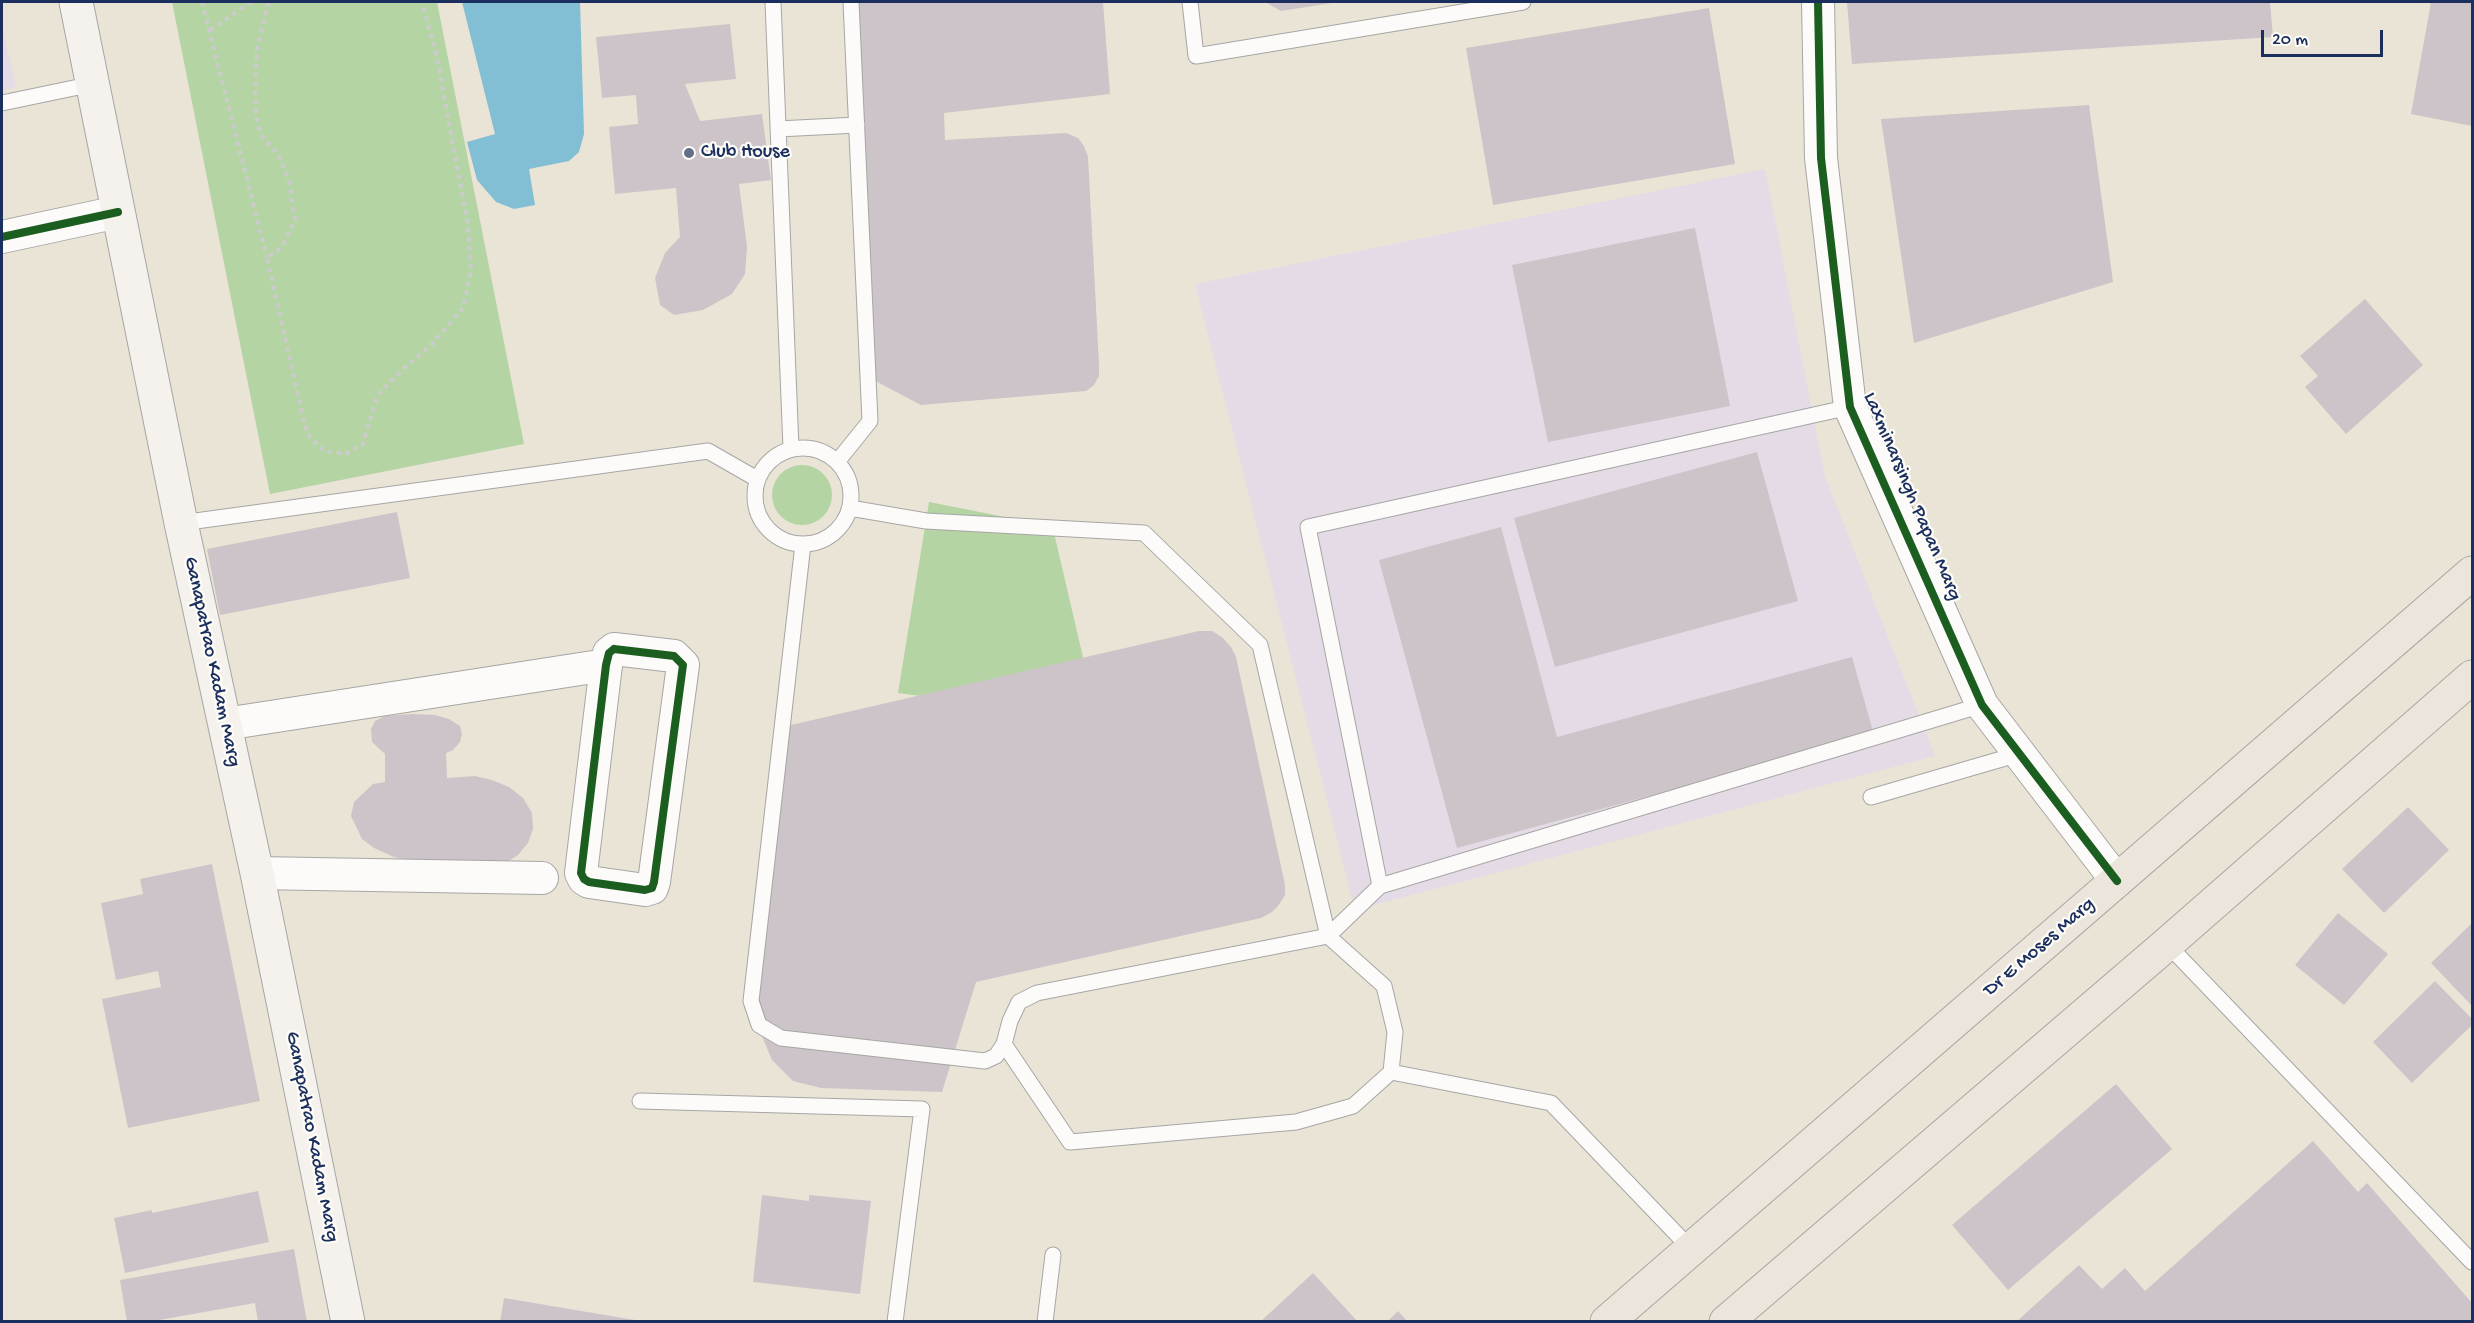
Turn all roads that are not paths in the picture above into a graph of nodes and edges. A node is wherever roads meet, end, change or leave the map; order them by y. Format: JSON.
{"nodes":[{"id":1,"x":76,"y":2,"type":"edge"},
{"id":2,"x":773,"y":2,"type":"edge"},
{"id":3,"x":851,"y":2,"type":"edge"},
{"id":4,"x":1190,"y":2,"type":"edge"},
{"id":5,"x":1523,"y":2,"type":"edge"},
{"id":6,"x":1818,"y":2,"type":"edge"},
{"id":7,"x":93,"y":84,"type":"junction"},
{"id":8,"x":2,"y":103,"type":"edge"},
{"id":9,"x":857,"y":124,"type":"junction"},
{"id":10,"x":778,"y":129,"type":"junction"},
{"id":11,"x":118,"y":212,"type":"junction"},
{"id":12,"x":2,"y":237,"type":"edge"},
{"id":13,"x":1850,"y":407,"type":"junction"},
{"id":14,"x":791,"y":448,"type":"junction"},
{"id":15,"x":837,"y":462,"type":"junction"},
{"id":16,"x":757,"y":479,"type":"junction"},
{"id":17,"x":850,"y":508,"type":"junction"},
{"id":18,"x":181,"y":523,"type":"junction"},
{"id":19,"x":803,"y":544,"type":"junction"},
{"id":20,"x":2470,"y":581,"type":"edge"},
{"id":21,"x":606,"y":665,"type":"junction"},
{"id":22,"x":2472,"y":677,"type":"edge"},
{"id":23,"x":1982,"y":705,"type":"junction"},
{"id":24,"x":225,"y":724,"type":"junction"},
{"id":25,"x":2019,"y":754,"type":"junction"},
{"id":26,"x":1871,"y":797,"type":"dead end"},
{"id":27,"x":257,"y":873,"type":"junction"},
{"id":28,"x":542,"y":878,"type":"dead end"},
{"id":29,"x":2117,"y":881,"type":"junction"},
{"id":30,"x":1380,"y":886,"type":"junction"},
{"id":31,"x":1328,"y":936,"type":"junction"},
{"id":32,"x":2167,"y":944,"type":"junction"},
{"id":33,"x":1004,"y":1044,"type":"junction"},
{"id":34,"x":1391,"y":1072,"type":"junction"},
{"id":35,"x":640,"y":1101,"type":"dead end"},
{"id":36,"x":1691,"y":1249,"type":"junction"},
{"id":37,"x":1053,"y":1255,"type":"dead end"},
{"id":38,"x":2472,"y":1262,"type":"edge"},
{"id":39,"x":348,"y":1322,"type":"edge"},
{"id":40,"x":896,"y":1322,"type":"edge"},
{"id":41,"x":1045,"y":1322,"type":"edge"},
{"id":42,"x":1607,"y":1322,"type":"edge"},
{"id":43,"x":1726,"y":1322,"type":"edge"}],
"edges":[{"from":1,"to":7,"type":"main road","name":"Ganapatrao Kadam Marg"},
{"from":2,"to":10,"type":"lane"},
{"from":3,"to":9,"type":"lane"},
{"from":4,"to":5,"type":"lane"},
{"from":6,"to":13,"type":"street","name":"Laxminarsingh Papan Marg"},
{"from":7,"to":8,"type":"lane"},
{"from":7,"to":11,"type":"main road","name":"Ganapatrao Kadam Marg"},
{"from":9,"to":10,"type":"lane"},
{"from":9,"to":15,"type":"lane"},
{"from":10,"to":14,"type":"lane"},
{"from":11,"to":12,"type":"street"},
{"from":11,"to":18,"type":"main road","name":"Ganapatrao Kadam Marg"},
{"from":13,"to":23,"type":"street","name":"Laxminarsingh Papan Marg"},
{"from":13,"to":30,"type":"lane"},
{"from":14,"to":15,"type":"lane"},
{"from":14,"to":16,"type":"lane"},
{"from":15,"to":17,"type":"lane"},
{"from":16,"to":18,"type":"lane"},
{"from":16,"to":19,"type":"lane"},
{"from":17,"to":19,"type":"lane"},
{"from":17,"to":31,"type":"lane"},
{"from":18,"to":24,"type":"main road","name":"Ganapatrao Kadam Marg"},
{"from":19,"to":33,"type":"lane"},
{"from":20,"to":29,"type":"main road","name":"Dr E Moses Marg"},
{"from":21,"to":21,"type":"street"},
{"from":21,"to":24,"type":"street"},
{"from":22,"to":32,"type":"main road"},
{"from":23,"to":25,"type":"street","name":"Laxminarsingh Papan Marg"},
{"from":23,"to":30,"type":"lane"},
{"from":24,"to":27,"type":"main road","name":"Ganapatrao Kadam Marg"},
{"from":25,"to":26,"type":"lane"},
{"from":25,"to":29,"type":"street","name":"Laxminarsingh Papan Marg"},
{"from":27,"to":28,"type":"street"},
{"from":27,"to":39,"type":"main road","name":"Ganapatrao Kadam Marg"},
{"from":29,"to":36,"type":"main road","name":"Dr E Moses Marg"},
{"from":30,"to":31,"type":"lane"},
{"from":31,"to":33,"type":"lane"},
{"from":31,"to":34,"type":"lane"},
{"from":32,"to":38,"type":"lane"},
{"from":32,"to":43,"type":"main road"},
{"from":33,"to":34,"type":"lane"},
{"from":34,"to":36,"type":"lane"},
{"from":35,"to":40,"type":"lane"},
{"from":36,"to":42,"type":"main road","name":"Dr E Moses Marg"},
{"from":37,"to":41,"type":"lane"}]}
